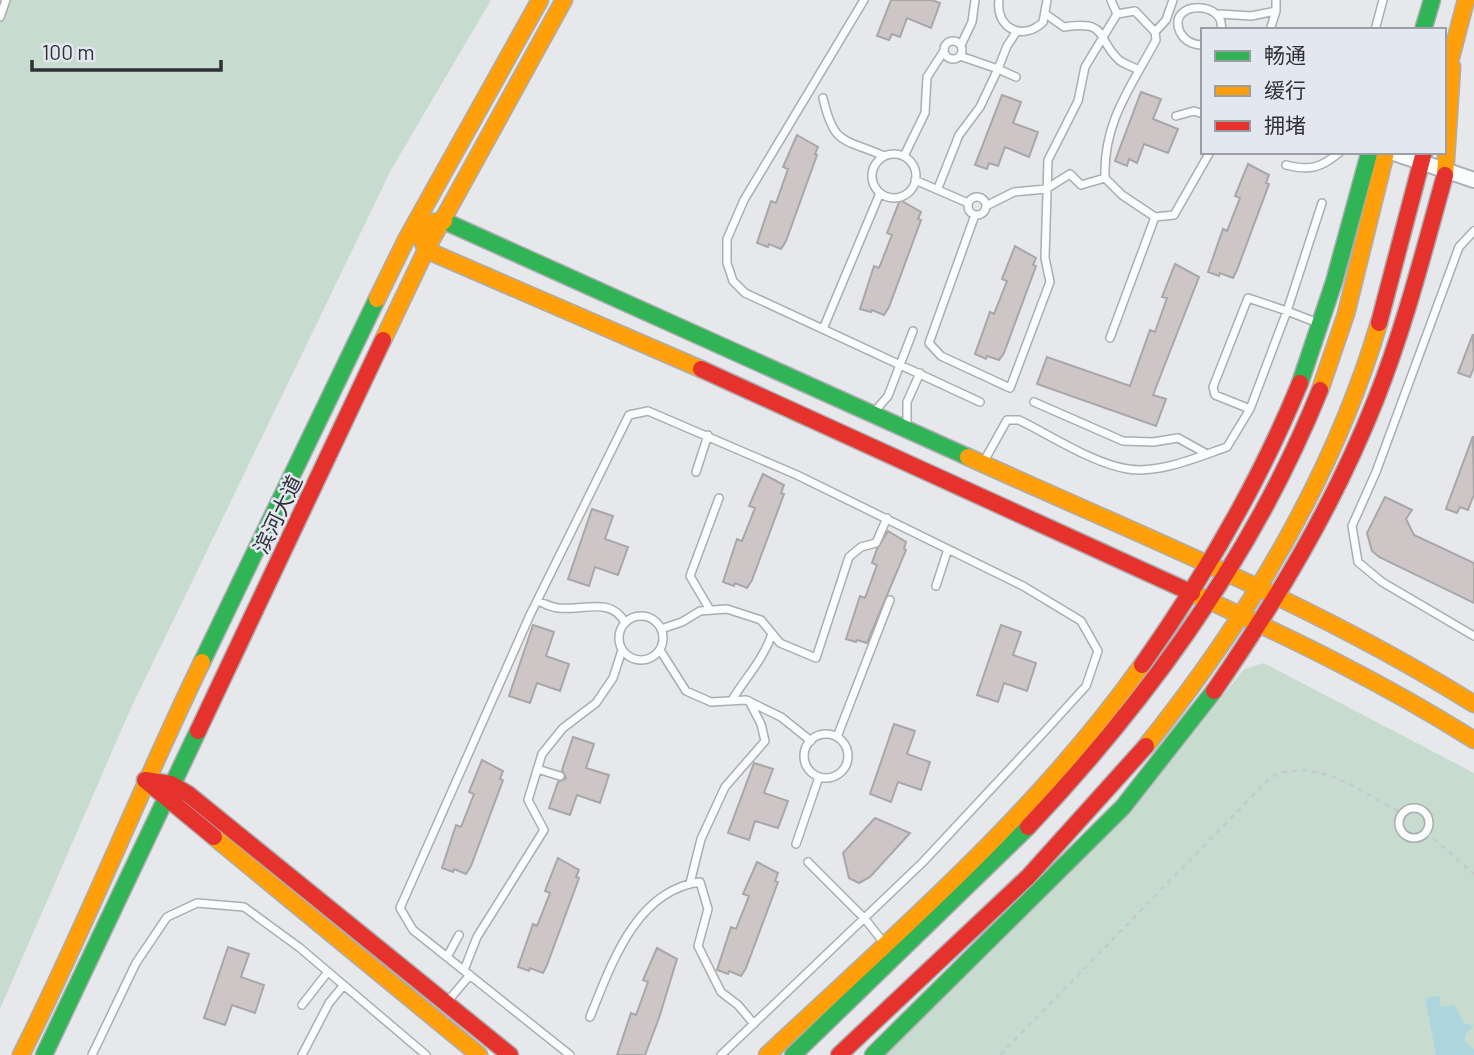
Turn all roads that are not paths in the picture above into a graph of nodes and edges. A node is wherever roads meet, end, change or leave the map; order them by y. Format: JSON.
{"nodes":[{"id":1,"x":6,"y":0,"type":"edge"},
{"id":2,"x":540,"y":0,"type":"edge"},
{"id":3,"x":564,"y":0,"type":"edge"},
{"id":4,"x":864,"y":0,"type":"edge"},
{"id":5,"x":975,"y":0,"type":"edge"},
{"id":6,"x":999,"y":0,"type":"edge"},
{"id":7,"x":1047,"y":0,"type":"edge"},
{"id":8,"x":1111,"y":0,"type":"edge"},
{"id":9,"x":1174,"y":0,"type":"edge"},
{"id":10,"x":1276,"y":0,"type":"edge"},
{"id":11,"x":1383,"y":0,"type":"edge"},
{"id":12,"x":1422,"y":0,"type":"edge"},
{"id":13,"x":1432,"y":0,"type":"edge"},
{"id":14,"x":1466,"y":0,"type":"edge"},
{"id":15,"x":1474,"y":0,"type":"edge"},
{"id":16,"x":1184,"y":9,"type":"junction"},
{"id":17,"x":1276,"y":11,"type":"junction"},
{"id":18,"x":1117,"y":14,"type":"junction"},
{"id":19,"x":1220,"y":14,"type":"junction"},
{"id":20,"x":1047,"y":15,"type":"junction"},
{"id":21,"x":0,"y":17,"type":"edge"},
{"id":22,"x":1221,"y":28,"type":"edge"},
{"id":23,"x":1271,"y":28,"type":"edge"},
{"id":24,"x":1376,"y":28,"type":"edge"},
{"id":25,"x":1415,"y":28,"type":"edge"},
{"id":26,"x":1424,"y":28,"type":"edge"},
{"id":27,"x":1017,"y":31,"type":"junction"},
{"id":28,"x":1155,"y":32,"type":"junction"},
{"id":29,"x":1105,"y":37,"type":"junction"},
{"id":30,"x":961,"y":45,"type":"junction"},
{"id":31,"x":1201,"y":45,"type":"edge"},
{"id":32,"x":944,"y":51,"type":"junction"},
{"id":33,"x":960,"y":56,"type":"junction"},
{"id":34,"x":1453,"y":56,"type":"junction"},
{"id":35,"x":998,"y":69,"type":"junction"},
{"id":36,"x":1139,"y":70,"type":"junction"},
{"id":37,"x":1016,"y":77,"type":"dead end"},
{"id":38,"x":1446,"y":78,"type":"edge"},
{"id":39,"x":823,"y":98,"type":"dead end"},
{"id":40,"x":1201,"y":113,"type":"edge"},
{"id":41,"x":1176,"y":116,"type":"dead end"},
{"id":42,"x":1209,"y":154,"type":"edge"},
{"id":43,"x":1338,"y":154,"type":"edge"},
{"id":44,"x":1379,"y":154,"type":"edge"},
{"id":45,"x":884,"y":156,"type":"junction"},
{"id":46,"x":904,"y":156,"type":"junction"},
{"id":47,"x":1422,"y":157,"type":"edge"},
{"id":48,"x":1286,"y":165,"type":"dead end"},
{"id":49,"x":1446,"y":170,"type":"junction"},
{"id":50,"x":1105,"y":178,"type":"junction"},
{"id":51,"x":915,"y":180,"type":"junction"},
{"id":52,"x":1474,"y":180,"type":"edge"},
{"id":53,"x":938,"y":188,"type":"junction"},
{"id":54,"x":1046,"y":189,"type":"junction"},
{"id":55,"x":880,"y":193,"type":"junction"},
{"id":56,"x":968,"y":203,"type":"junction"},
{"id":57,"x":1322,"y":203,"type":"dead end"},
{"id":58,"x":986,"y":206,"type":"junction"},
{"id":59,"x":975,"y":215,"type":"junction"},
{"id":60,"x":1155,"y":217,"type":"junction"},
{"id":61,"x":442,"y":220,"type":"junction"},
{"id":62,"x":415,"y":224,"type":"junction"},
{"id":63,"x":1474,"y":231,"type":"edge"},
{"id":64,"x":426,"y":250,"type":"junction"},
{"id":65,"x":1287,"y":311,"type":"junction"},
{"id":66,"x":1322,"y":325,"type":"junction"},
{"id":67,"x":823,"y":329,"type":"junction"},
{"id":68,"x":913,"y":331,"type":"dead end"},
{"id":69,"x":1110,"y":338,"type":"dead end"},
{"id":70,"x":901,"y":364,"type":"junction"},
{"id":71,"x":920,"y":373,"type":"junction"},
{"id":72,"x":980,"y":402,"type":"dead end"},
{"id":73,"x":1034,"y":402,"type":"dead end"},
{"id":74,"x":1250,"y":409,"type":"junction"},
{"id":75,"x":873,"y":414,"type":"junction"},
{"id":76,"x":907,"y":430,"type":"junction"},
{"id":77,"x":708,"y":435,"type":"junction"},
{"id":78,"x":1207,"y":454,"type":"junction"},
{"id":79,"x":982,"y":464,"type":"junction"},
{"id":80,"x":696,"y":472,"type":"dead end"},
{"id":81,"x":719,"y":498,"type":"dead end"},
{"id":82,"x":887,"y":519,"type":"junction"},
{"id":83,"x":948,"y":549,"type":"junction"},
{"id":84,"x":1206,"y":566,"type":"junction"},
{"id":85,"x":1224,"y":574,"type":"junction"},
{"id":86,"x":936,"y":586,"type":"dead end"},
{"id":87,"x":1190,"y":590,"type":"junction"},
{"id":88,"x":1259,"y":590,"type":"junction"},
{"id":89,"x":1278,"y":598,"type":"junction"},
{"id":90,"x":1209,"y":599,"type":"junction"},
{"id":91,"x":890,"y":600,"type":"dead end"},
{"id":92,"x":537,"y":601,"type":"junction"},
{"id":93,"x":710,"y":610,"type":"junction"},
{"id":94,"x":1242,"y":614,"type":"junction"},
{"id":95,"x":625,"y":623,"type":"junction"},
{"id":96,"x":1261,"y":623,"type":"junction"},
{"id":97,"x":661,"y":629,"type":"junction"},
{"id":98,"x":772,"y":634,"type":"junction"},
{"id":99,"x":1474,"y":636,"type":"edge"},
{"id":100,"x":622,"y":650,"type":"junction"},
{"id":101,"x":660,"y":650,"type":"junction"},
{"id":102,"x":732,"y":700,"type":"junction"},
{"id":103,"x":749,"y":701,"type":"junction"},
{"id":104,"x":1474,"y":704,"type":"edge"},
{"id":105,"x":837,"y":737,"type":"junction"},
{"id":106,"x":1474,"y":740,"type":"edge"},
{"id":107,"x":811,"y":741,"type":"junction"},
{"id":108,"x":537,"y":769,"type":"junction"},
{"id":109,"x":560,"y":776,"type":"dead end"},
{"id":110,"x":819,"y":777,"type":"junction"},
{"id":111,"x":145,"y":779,"type":"junction"},
{"id":112,"x":168,"y":791,"type":"junction"},
{"id":113,"x":1403,"y":813,"type":"joint"},
{"id":114,"x":796,"y":844,"type":"dead end"},
{"id":115,"x":808,"y":862,"type":"dead end"},
{"id":116,"x":690,"y":883,"type":"junction"},
{"id":117,"x":865,"y":919,"type":"junction"},
{"id":118,"x":459,"y":935,"type":"dead end"},
{"id":119,"x":884,"y":944,"type":"junction"},
{"id":120,"x":447,"y":957,"type":"junction"},
{"id":121,"x":895,"y":957,"type":"junction"},
{"id":122,"x":467,"y":972,"type":"junction"},
{"id":123,"x":327,"y":973,"type":"junction"},
{"id":124,"x":343,"y":986,"type":"junction"},
{"id":125,"x":446,"y":1003,"type":"junction"},
{"id":126,"x":302,"y":1005,"type":"dead end"},
{"id":127,"x":590,"y":1017,"type":"dead end"},
{"id":128,"x":754,"y":1024,"type":"junction"},
{"id":129,"x":21,"y":1055,"type":"edge"},
{"id":130,"x":44,"y":1055,"type":"edge"},
{"id":131,"x":92,"y":1055,"type":"edge"},
{"id":132,"x":302,"y":1055,"type":"edge"},
{"id":133,"x":426,"y":1055,"type":"edge"},
{"id":134,"x":479,"y":1055,"type":"edge"},
{"id":135,"x":510,"y":1055,"type":"edge"},
{"id":136,"x":570,"y":1055,"type":"edge"},
{"id":137,"x":721,"y":1055,"type":"edge"},
{"id":138,"x":767,"y":1055,"type":"edge"},
{"id":139,"x":793,"y":1055,"type":"edge"},
{"id":140,"x":839,"y":1055,"type":"edge"},
{"id":141,"x":873,"y":1055,"type":"edge"}],
"edges":[{"from":1,"to":21,"type":"lane"},
{"from":2,"to":62,"type":"street","name":"滨河大道"},
{"from":3,"to":61,"type":"street","name":"滨河大道"},
{"from":4,"to":67,"type":"lane"},
{"from":5,"to":30,"type":"lane"},
{"from":6,"to":27,"type":"lane"},
{"from":7,"to":20,"type":"lane"},
{"from":8,"to":18,"type":"lane"},
{"from":9,"to":16,"type":"lane"},
{"from":9,"to":28,"type":"lane"},
{"from":10,"to":17,"type":"lane"},
{"from":11,"to":24,"type":"lane"},
{"from":12,"to":25,"type":"street"},
{"from":13,"to":26,"type":"street"},
{"from":14,"to":34,"type":"street"},
{"from":15,"to":34,"type":"street"},
{"from":16,"to":19,"type":"lane"},
{"from":16,"to":31,"type":"lane"},
{"from":17,"to":19,"type":"lane"},
{"from":17,"to":23,"type":"lane"},
{"from":18,"to":28,"type":"lane"},
{"from":18,"to":29,"type":"lane"},
{"from":19,"to":22,"type":"lane"},
{"from":20,"to":27,"type":"lane"},
{"from":20,"to":29,"type":"lane"},
{"from":27,"to":35,"type":"lane"},
{"from":28,"to":36,"type":"lane"},
{"from":29,"to":36,"type":"lane"},
{"from":29,"to":54,"type":"lane"},
{"from":30,"to":32,"type":"lane"},
{"from":30,"to":33,"type":"lane"},
{"from":32,"to":33,"type":"lane"},
{"from":32,"to":46,"type":"lane"},
{"from":33,"to":35,"type":"lane"},
{"from":34,"to":38,"type":"street"},
{"from":34,"to":49,"type":"street"},
{"from":35,"to":37,"type":"lane"},
{"from":35,"to":53,"type":"lane"},
{"from":36,"to":50,"type":"lane"},
{"from":39,"to":45,"type":"lane"},
{"from":40,"to":41,"type":"lane"},
{"from":42,"to":60,"type":"lane"},
{"from":43,"to":48,"type":"lane"},
{"from":44,"to":47,"type":"street"},
{"from":44,"to":66,"type":"street"},
{"from":44,"to":85,"type":"street"},
{"from":45,"to":46,"type":"lane"},
{"from":45,"to":55,"type":"lane"},
{"from":46,"to":51,"type":"lane"},
{"from":47,"to":49,"type":"street"},
{"from":47,"to":88,"type":"street"},
{"from":49,"to":52,"type":"street"},
{"from":49,"to":89,"type":"street"},
{"from":50,"to":54,"type":"lane"},
{"from":50,"to":60,"type":"lane"},
{"from":51,"to":53,"type":"lane"},
{"from":51,"to":55,"type":"lane"},
{"from":53,"to":56,"type":"lane"},
{"from":54,"to":58,"type":"lane"},
{"from":54,"to":59,"type":"lane"},
{"from":55,"to":67,"type":"lane"},
{"from":56,"to":58,"type":"lane"},
{"from":56,"to":59,"type":"lane"},
{"from":57,"to":65,"type":"lane"},
{"from":58,"to":59,"type":"lane"},
{"from":60,"to":69,"type":"lane"},
{"from":61,"to":62,"type":"street"},
{"from":61,"to":64,"type":"street","name":"滨河大道"},
{"from":61,"to":75,"type":"street"},
{"from":62,"to":64,"type":"street"},
{"from":62,"to":111,"type":"street","name":"滨河大道"},
{"from":63,"to":99,"type":"lane"},
{"from":64,"to":87,"type":"street"},
{"from":64,"to":112,"type":"street","name":"滨河大道"},
{"from":65,"to":66,"type":"lane"},
{"from":65,"to":74,"type":"lane"},
{"from":65,"to":74,"type":"lane"},
{"from":66,"to":84,"type":"street"},
{"from":67,"to":70,"type":"lane"},
{"from":68,"to":70,"type":"lane"},
{"from":70,"to":71,"type":"lane"},
{"from":70,"to":75,"type":"lane"},
{"from":71,"to":72,"type":"lane"},
{"from":71,"to":76,"type":"lane"},
{"from":73,"to":78,"type":"lane"},
{"from":74,"to":78,"type":"lane"},
{"from":75,"to":76,"type":"street"},
{"from":76,"to":79,"type":"street"},
{"from":77,"to":80,"type":"lane"},
{"from":77,"to":82,"type":"lane"},
{"from":77,"to":92,"type":"lane"},
{"from":78,"to":79,"type":"lane"},
{"from":79,"to":84,"type":"street"},
{"from":81,"to":93,"type":"lane"},
{"from":82,"to":83,"type":"lane"},
{"from":82,"to":98,"type":"lane"},
{"from":83,"to":86,"type":"lane"},
{"from":83,"to":117,"type":"lane"},
{"from":84,"to":85,"type":"street"},
{"from":84,"to":87,"type":"street"},
{"from":85,"to":88,"type":"street"},
{"from":85,"to":90,"type":"street"},
{"from":87,"to":90,"type":"street"},
{"from":87,"to":119,"type":"street"},
{"from":88,"to":89,"type":"street"},
{"from":88,"to":94,"type":"street"},
{"from":89,"to":96,"type":"street"},
{"from":89,"to":104,"type":"street"},
{"from":90,"to":94,"type":"street"},
{"from":90,"to":121,"type":"street"},
{"from":91,"to":105,"type":"lane"},
{"from":92,"to":95,"type":"lane"},
{"from":92,"to":120,"type":"lane"},
{"from":93,"to":97,"type":"lane"},
{"from":93,"to":98,"type":"lane"},
{"from":94,"to":96,"type":"street"},
{"from":94,"to":140,"type":"street"},
{"from":95,"to":97,"type":"lane"},
{"from":95,"to":100,"type":"lane"},
{"from":96,"to":106,"type":"street"},
{"from":96,"to":141,"type":"street"},
{"from":97,"to":101,"type":"lane"},
{"from":98,"to":102,"type":"lane"},
{"from":100,"to":101,"type":"lane"},
{"from":100,"to":108,"type":"lane"},
{"from":101,"to":102,"type":"lane"},
{"from":102,"to":103,"type":"lane"},
{"from":103,"to":107,"type":"lane"},
{"from":103,"to":116,"type":"lane"},
{"from":105,"to":107,"type":"lane"},
{"from":105,"to":110,"type":"lane"},
{"from":107,"to":110,"type":"lane"},
{"from":108,"to":109,"type":"lane"},
{"from":108,"to":122,"type":"lane"},
{"from":110,"to":114,"type":"lane"},
{"from":111,"to":112,"type":"street"},
{"from":111,"to":129,"type":"street","name":"滨河大道"},
{"from":112,"to":125,"type":"street"},
{"from":112,"to":130,"type":"street","name":"滨河大道"},
{"from":112,"to":134,"type":"street"},
{"from":113,"to":113,"type":"lane"},
{"from":115,"to":117,"type":"lane"},
{"from":116,"to":127,"type":"lane"},
{"from":116,"to":128,"type":"lane"},
{"from":117,"to":119,"type":"lane"},
{"from":117,"to":128,"type":"lane"},
{"from":118,"to":120,"type":"lane"},
{"from":119,"to":121,"type":"lane"},
{"from":119,"to":138,"type":"street"},
{"from":120,"to":122,"type":"lane"},
{"from":121,"to":139,"type":"street"},
{"from":122,"to":125,"type":"lane"},
{"from":122,"to":136,"type":"lane"},
{"from":123,"to":124,"type":"lane"},
{"from":123,"to":126,"type":"lane"},
{"from":123,"to":131,"type":"lane"},
{"from":124,"to":132,"type":"lane"},
{"from":124,"to":133,"type":"lane"},
{"from":125,"to":135,"type":"street"},
{"from":128,"to":137,"type":"lane"}]}
